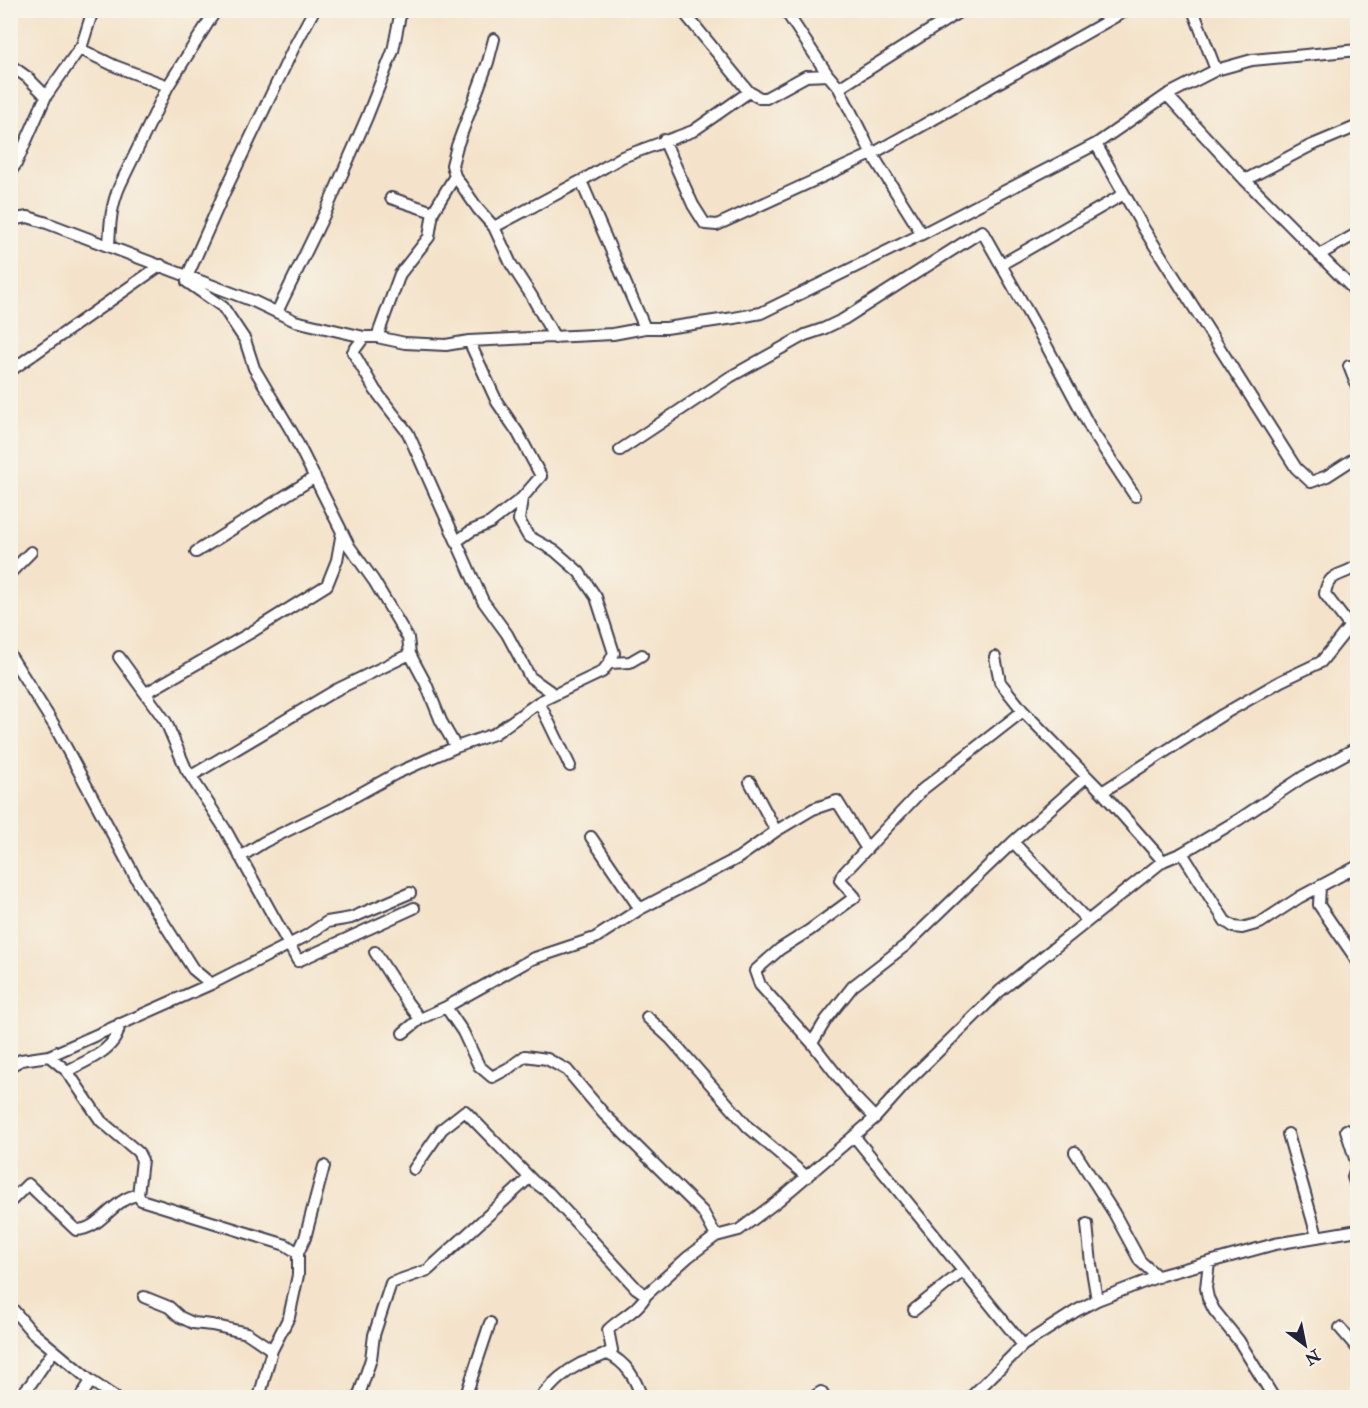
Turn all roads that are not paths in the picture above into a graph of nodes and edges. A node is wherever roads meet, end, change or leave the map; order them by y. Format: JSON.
{"nodes":[{"id":1,"x":93,"y":10,"type":"edge"},
{"id":2,"x":216,"y":10,"type":"edge"},
{"id":3,"x":314,"y":10,"type":"edge"},
{"id":4,"x":401,"y":10,"type":"edge"},
{"id":5,"x":682,"y":10,"type":"edge"},
{"id":6,"x":785,"y":10,"type":"edge"},
{"id":7,"x":962,"y":10,"type":"edge"},
{"id":8,"x":1127,"y":10,"type":"edge"},
{"id":9,"x":1193,"y":10,"type":"edge"},
{"id":10,"x":494,"y":39,"type":"dead end"},
{"id":11,"x":80,"y":49,"type":"junction"},
{"id":12,"x":1358,"y":50,"type":"edge"},
{"id":13,"x":10,"y":65,"type":"edge"},
{"id":14,"x":1216,"y":70,"type":"junction"},
{"id":15,"x":828,"y":75,"type":"junction"},
{"id":16,"x":168,"y":86,"type":"junction"},
{"id":17,"x":839,"y":88,"type":"junction"},
{"id":18,"x":749,"y":92,"type":"junction"},
{"id":19,"x":1167,"y":95,"type":"junction"},
{"id":20,"x":46,"y":96,"type":"junction"},
{"id":21,"x":1358,"y":126,"type":"edge"},
{"id":22,"x":664,"y":140,"type":"junction"},
{"id":23,"x":1096,"y":144,"type":"junction"},
{"id":24,"x":872,"y":154,"type":"junction"},
{"id":25,"x":10,"y":172,"type":"edge"},
{"id":26,"x":455,"y":176,"type":"junction"},
{"id":27,"x":1245,"y":180,"type":"junction"},
{"id":28,"x":581,"y":181,"type":"junction"},
{"id":29,"x":1124,"y":194,"type":"junction"},
{"id":30,"x":391,"y":198,"type":"dead end"},
{"id":31,"x":433,"y":212,"type":"junction"},
{"id":32,"x":10,"y":220,"type":"edge"},
{"id":33,"x":494,"y":227,"type":"junction"},
{"id":34,"x":1358,"y":233,"type":"edge"},
{"id":35,"x":922,"y":234,"type":"junction"},
{"id":36,"x":109,"y":246,"type":"junction"},
{"id":37,"x":1319,"y":255,"type":"junction"},
{"id":38,"x":1002,"y":264,"type":"junction"},
{"id":39,"x":161,"y":265,"type":"junction"},
{"id":40,"x":187,"y":277,"type":"junction"},
{"id":41,"x":1358,"y":294,"type":"edge"},
{"id":42,"x":243,"y":299,"type":"junction"},
{"id":43,"x":223,"y":307,"type":"junction"},
{"id":44,"x":277,"y":312,"type":"junction"},
{"id":45,"x":645,"y":328,"type":"junction"},
{"id":46,"x":364,"y":337,"type":"junction"},
{"id":47,"x":377,"y":337,"type":"junction"},
{"id":48,"x":555,"y":338,"type":"junction"},
{"id":49,"x":469,"y":341,"type":"junction"},
{"id":50,"x":1349,"y":366,"type":"dead end"},
{"id":51,"x":10,"y":371,"type":"edge"},
{"id":52,"x":1358,"y":389,"type":"edge"},
{"id":53,"x":620,"y":450,"type":"dead end"},
{"id":54,"x":1358,"y":456,"type":"edge"},
{"id":55,"x":315,"y":477,"type":"junction"},
{"id":56,"x":1136,"y":496,"type":"dead end"},
{"id":57,"x":522,"y":498,"type":"junction"},
{"id":58,"x":342,"y":532,"type":"junction"},
{"id":59,"x":457,"y":541,"type":"junction"},
{"id":60,"x":31,"y":552,"type":"dead end"},
{"id":61,"x":196,"y":552,"type":"dead end"},
{"id":62,"x":1358,"y":565,"type":"edge"},
{"id":63,"x":10,"y":573,"type":"edge"},
{"id":64,"x":1358,"y":628,"type":"edge"},
{"id":65,"x":1345,"y":635,"type":"junction"},
{"id":66,"x":410,"y":654,"type":"junction"},
{"id":67,"x":10,"y":655,"type":"edge"},
{"id":68,"x":642,"y":655,"type":"dead end"},
{"id":69,"x":119,"y":657,"type":"dead end"},
{"id":70,"x":995,"y":657,"type":"dead end"},
{"id":71,"x":609,"y":663,"type":"junction"},
{"id":72,"x":146,"y":693,"type":"junction"},
{"id":73,"x":555,"y":694,"type":"junction"},
{"id":74,"x":539,"y":702,"type":"junction"},
{"id":75,"x":1023,"y":711,"type":"junction"},
{"id":76,"x":456,"y":747,"type":"junction"},
{"id":77,"x":1358,"y":747,"type":"edge"},
{"id":78,"x":570,"y":766,"type":"dead end"},
{"id":79,"x":191,"y":776,"type":"junction"},
{"id":80,"x":1086,"y":777,"type":"junction"},
{"id":81,"x":750,"y":782,"type":"dead end"},
{"id":82,"x":1102,"y":792,"type":"junction"},
{"id":83,"x":776,"y":831,"type":"junction"},
{"id":84,"x":591,"y":837,"type":"dead end"},
{"id":85,"x":1013,"y":842,"type":"junction"},
{"id":86,"x":867,"y":849,"type":"junction"},
{"id":87,"x":1182,"y":852,"type":"junction"},
{"id":88,"x":240,"y":857,"type":"junction"},
{"id":89,"x":1164,"y":861,"type":"junction"},
{"id":90,"x":1358,"y":866,"type":"edge"},
{"id":91,"x":1320,"y":886,"type":"junction"},
{"id":92,"x":410,"y":893,"type":"dead end"},
{"id":93,"x":414,"y":908,"type":"dead end"},
{"id":94,"x":640,"y":909,"type":"junction"},
{"id":95,"x":1087,"y":920,"type":"junction"},
{"id":96,"x":289,"y":945,"type":"junction"},
{"id":97,"x":375,"y":952,"type":"dead end"},
{"id":98,"x":1358,"y":962,"type":"edge"},
{"id":99,"x":211,"y":984,"type":"junction"},
{"id":100,"x":446,"y":1006,"type":"junction"},
{"id":101,"x":647,"y":1017,"type":"dead end"},
{"id":102,"x":420,"y":1019,"type":"junction"},
{"id":103,"x":119,"y":1024,"type":"junction"},
{"id":104,"x":403,"y":1033,"type":"dead end"},
{"id":105,"x":812,"y":1043,"type":"junction"},
{"id":106,"x":49,"y":1056,"type":"junction"},
{"id":107,"x":10,"y":1066,"type":"edge"},
{"id":108,"x":67,"y":1071,"type":"junction"},
{"id":109,"x":875,"y":1118,"type":"junction"},
{"id":110,"x":1346,"y":1130,"type":"dead end"},
{"id":111,"x":1288,"y":1134,"type":"dead end"},
{"id":112,"x":854,"y":1136,"type":"junction"},
{"id":113,"x":1075,"y":1152,"type":"dead end"},
{"id":114,"x":324,"y":1166,"type":"dead end"},
{"id":115,"x":414,"y":1169,"type":"dead end"},
{"id":116,"x":807,"y":1177,"type":"junction"},
{"id":117,"x":530,"y":1178,"type":"junction"},
{"id":118,"x":1358,"y":1191,"type":"edge"},
{"id":119,"x":138,"y":1195,"type":"junction"},
{"id":120,"x":10,"y":1202,"type":"edge"},
{"id":121,"x":1087,"y":1224,"type":"dead end"},
{"id":122,"x":1358,"y":1230,"type":"edge"},
{"id":123,"x":716,"y":1236,"type":"junction"},
{"id":124,"x":1317,"y":1236,"type":"junction"},
{"id":125,"x":298,"y":1253,"type":"junction"},
{"id":126,"x":1209,"y":1262,"type":"junction"},
{"id":127,"x":963,"y":1271,"type":"junction"},
{"id":128,"x":1158,"y":1276,"type":"junction"},
{"id":129,"x":646,"y":1295,"type":"junction"},
{"id":130,"x":144,"y":1297,"type":"dead end"},
{"id":131,"x":1097,"y":1300,"type":"junction"},
{"id":132,"x":10,"y":1306,"type":"edge"},
{"id":133,"x":914,"y":1310,"type":"dead end"},
{"id":134,"x":490,"y":1323,"type":"dead end"},
{"id":135,"x":1340,"y":1328,"type":"dead end"},
{"id":136,"x":1023,"y":1345,"type":"junction"},
{"id":137,"x":1358,"y":1349,"type":"edge"},
{"id":138,"x":54,"y":1350,"type":"junction"},
{"id":139,"x":272,"y":1350,"type":"junction"},
{"id":140,"x":608,"y":1354,"type":"junction"},
{"id":141,"x":91,"y":1381,"type":"junction"},
{"id":142,"x":26,"y":1395,"type":"edge"},
{"id":143,"x":80,"y":1398,"type":"edge"},
{"id":144,"x":116,"y":1398,"type":"edge"},
{"id":145,"x":259,"y":1398,"type":"edge"},
{"id":146,"x":358,"y":1398,"type":"edge"},
{"id":147,"x":465,"y":1398,"type":"edge"},
{"id":148,"x":543,"y":1398,"type":"edge"},
{"id":149,"x":642,"y":1398,"type":"edge"},
{"id":150,"x":812,"y":1398,"type":"edge"},
{"id":151,"x":825,"y":1398,"type":"edge"},
{"id":152,"x":970,"y":1398,"type":"edge"},
{"id":153,"x":1274,"y":1398,"type":"edge"}],
"edges":[{"from":1,"to":11,"type":"street"},
{"from":2,"to":16,"type":"street"},
{"from":3,"to":40,"type":"street"},
{"from":4,"to":44,"type":"street"},
{"from":5,"to":18,"type":"street"},
{"from":6,"to":15,"type":"street"},
{"from":7,"to":17,"type":"street"},
{"from":8,"to":24,"type":"street"},
{"from":9,"to":14,"type":"street"},
{"from":10,"to":26,"type":"street"},
{"from":11,"to":16,"type":"street"},
{"from":11,"to":20,"type":"street"},
{"from":12,"to":14,"type":"street"},
{"from":13,"to":20,"type":"street"},
{"from":14,"to":19,"type":"street"},
{"from":15,"to":17,"type":"street"},
{"from":15,"to":18,"type":"street"},
{"from":16,"to":36,"type":"street"},
{"from":17,"to":24,"type":"street"},
{"from":18,"to":22,"type":"street"},
{"from":19,"to":23,"type":"street"},
{"from":19,"to":27,"type":"street"},
{"from":20,"to":25,"type":"street"},
{"from":21,"to":27,"type":"street"},
{"from":22,"to":24,"type":"street"},
{"from":22,"to":28,"type":"street"},
{"from":23,"to":29,"type":"street"},
{"from":23,"to":35,"type":"street"},
{"from":24,"to":35,"type":"street"},
{"from":26,"to":31,"type":"street"},
{"from":26,"to":33,"type":"street"},
{"from":27,"to":37,"type":"street"},
{"from":28,"to":33,"type":"street"},
{"from":28,"to":45,"type":"street"},
{"from":29,"to":38,"type":"street"},
{"from":29,"to":54,"type":"street"},
{"from":30,"to":31,"type":"street"},
{"from":31,"to":47,"type":"street"},
{"from":32,"to":36,"type":"street"},
{"from":33,"to":48,"type":"street"},
{"from":34,"to":37,"type":"street"},
{"from":35,"to":45,"type":"street"},
{"from":36,"to":39,"type":"street"},
{"from":37,"to":41,"type":"street"},
{"from":38,"to":53,"type":"street"},
{"from":38,"to":56,"type":"street"},
{"from":39,"to":40,"type":"street"},
{"from":39,"to":51,"type":"street"},
{"from":40,"to":42,"type":"street"},
{"from":40,"to":43,"type":"street"},
{"from":42,"to":43,"type":"street"},
{"from":42,"to":44,"type":"street"},
{"from":43,"to":55,"type":"street"},
{"from":44,"to":46,"type":"street"},
{"from":45,"to":48,"type":"street"},
{"from":46,"to":47,"type":"street"},
{"from":46,"to":59,"type":"street"},
{"from":47,"to":49,"type":"street"},
{"from":48,"to":49,"type":"street"},
{"from":49,"to":57,"type":"street"},
{"from":50,"to":52,"type":"street"},
{"from":55,"to":58,"type":"street"},
{"from":55,"to":61,"type":"street"},
{"from":57,"to":59,"type":"street"},
{"from":57,"to":71,"type":"street"},
{"from":58,"to":66,"type":"street"},
{"from":58,"to":72,"type":"street"},
{"from":59,"to":73,"type":"street"},
{"from":60,"to":63,"type":"street"},
{"from":62,"to":65,"type":"street"},
{"from":64,"to":65,"type":"street"},
{"from":65,"to":82,"type":"street"},
{"from":66,"to":76,"type":"street"},
{"from":66,"to":79,"type":"street"},
{"from":67,"to":99,"type":"street"},
{"from":68,"to":71,"type":"street"},
{"from":69,"to":72,"type":"street"},
{"from":70,"to":75,"type":"street"},
{"from":71,"to":73,"type":"street"},
{"from":72,"to":79,"type":"street"},
{"from":73,"to":74,"type":"street"},
{"from":74,"to":76,"type":"street"},
{"from":74,"to":78,"type":"street"},
{"from":75,"to":80,"type":"street"},
{"from":75,"to":86,"type":"street"},
{"from":76,"to":88,"type":"street"},
{"from":77,"to":87,"type":"street"},
{"from":79,"to":88,"type":"street"},
{"from":80,"to":82,"type":"street"},
{"from":80,"to":85,"type":"street"},
{"from":81,"to":83,"type":"street"},
{"from":82,"to":89,"type":"street"},
{"from":83,"to":86,"type":"street"},
{"from":83,"to":94,"type":"street"},
{"from":84,"to":94,"type":"street"},
{"from":85,"to":95,"type":"street"},
{"from":85,"to":105,"type":"street"},
{"from":86,"to":105,"type":"street"},
{"from":87,"to":89,"type":"street"},
{"from":87,"to":91,"type":"street"},
{"from":88,"to":96,"type":"street"},
{"from":89,"to":95,"type":"street"},
{"from":90,"to":91,"type":"street"},
{"from":91,"to":98,"type":"street"},
{"from":92,"to":96,"type":"street"},
{"from":93,"to":96,"type":"street"},
{"from":94,"to":100,"type":"street"},
{"from":95,"to":109,"type":"street"},
{"from":96,"to":99,"type":"street"},
{"from":97,"to":102,"type":"street"},
{"from":99,"to":103,"type":"street"},
{"from":100,"to":102,"type":"street"},
{"from":100,"to":123,"type":"street"},
{"from":101,"to":116,"type":"street"},
{"from":102,"to":104,"type":"street"},
{"from":103,"to":106,"type":"street"},
{"from":103,"to":108,"type":"street"},
{"from":105,"to":109,"type":"street"},
{"from":106,"to":107,"type":"street"},
{"from":106,"to":108,"type":"street"},
{"from":108,"to":119,"type":"street"},
{"from":109,"to":112,"type":"street"},
{"from":110,"to":118,"type":"street"},
{"from":111,"to":124,"type":"street"},
{"from":112,"to":116,"type":"street"},
{"from":112,"to":127,"type":"street"},
{"from":113,"to":128,"type":"street"},
{"from":114,"to":125,"type":"street"},
{"from":115,"to":117,"type":"street"},
{"from":116,"to":123,"type":"street"},
{"from":117,"to":129,"type":"street"},
{"from":117,"to":146,"type":"street"},
{"from":119,"to":120,"type":"street"},
{"from":119,"to":125,"type":"street"},
{"from":121,"to":131,"type":"street"},
{"from":122,"to":124,"type":"street"},
{"from":123,"to":129,"type":"street"},
{"from":124,"to":126,"type":"street"},
{"from":125,"to":139,"type":"street"},
{"from":126,"to":128,"type":"street"},
{"from":126,"to":153,"type":"street"},
{"from":127,"to":133,"type":"street"},
{"from":127,"to":136,"type":"street"},
{"from":128,"to":131,"type":"street"},
{"from":129,"to":140,"type":"street"},
{"from":130,"to":139,"type":"street"},
{"from":131,"to":136,"type":"street"},
{"from":132,"to":138,"type":"street"},
{"from":134,"to":147,"type":"street"},
{"from":135,"to":137,"type":"street"},
{"from":136,"to":152,"type":"street"},
{"from":138,"to":141,"type":"street"},
{"from":138,"to":142,"type":"street"},
{"from":139,"to":145,"type":"street"},
{"from":140,"to":148,"type":"street"},
{"from":140,"to":149,"type":"street"},
{"from":141,"to":143,"type":"street"},
{"from":141,"to":144,"type":"street"},
{"from":150,"to":151,"type":"street"}]}
